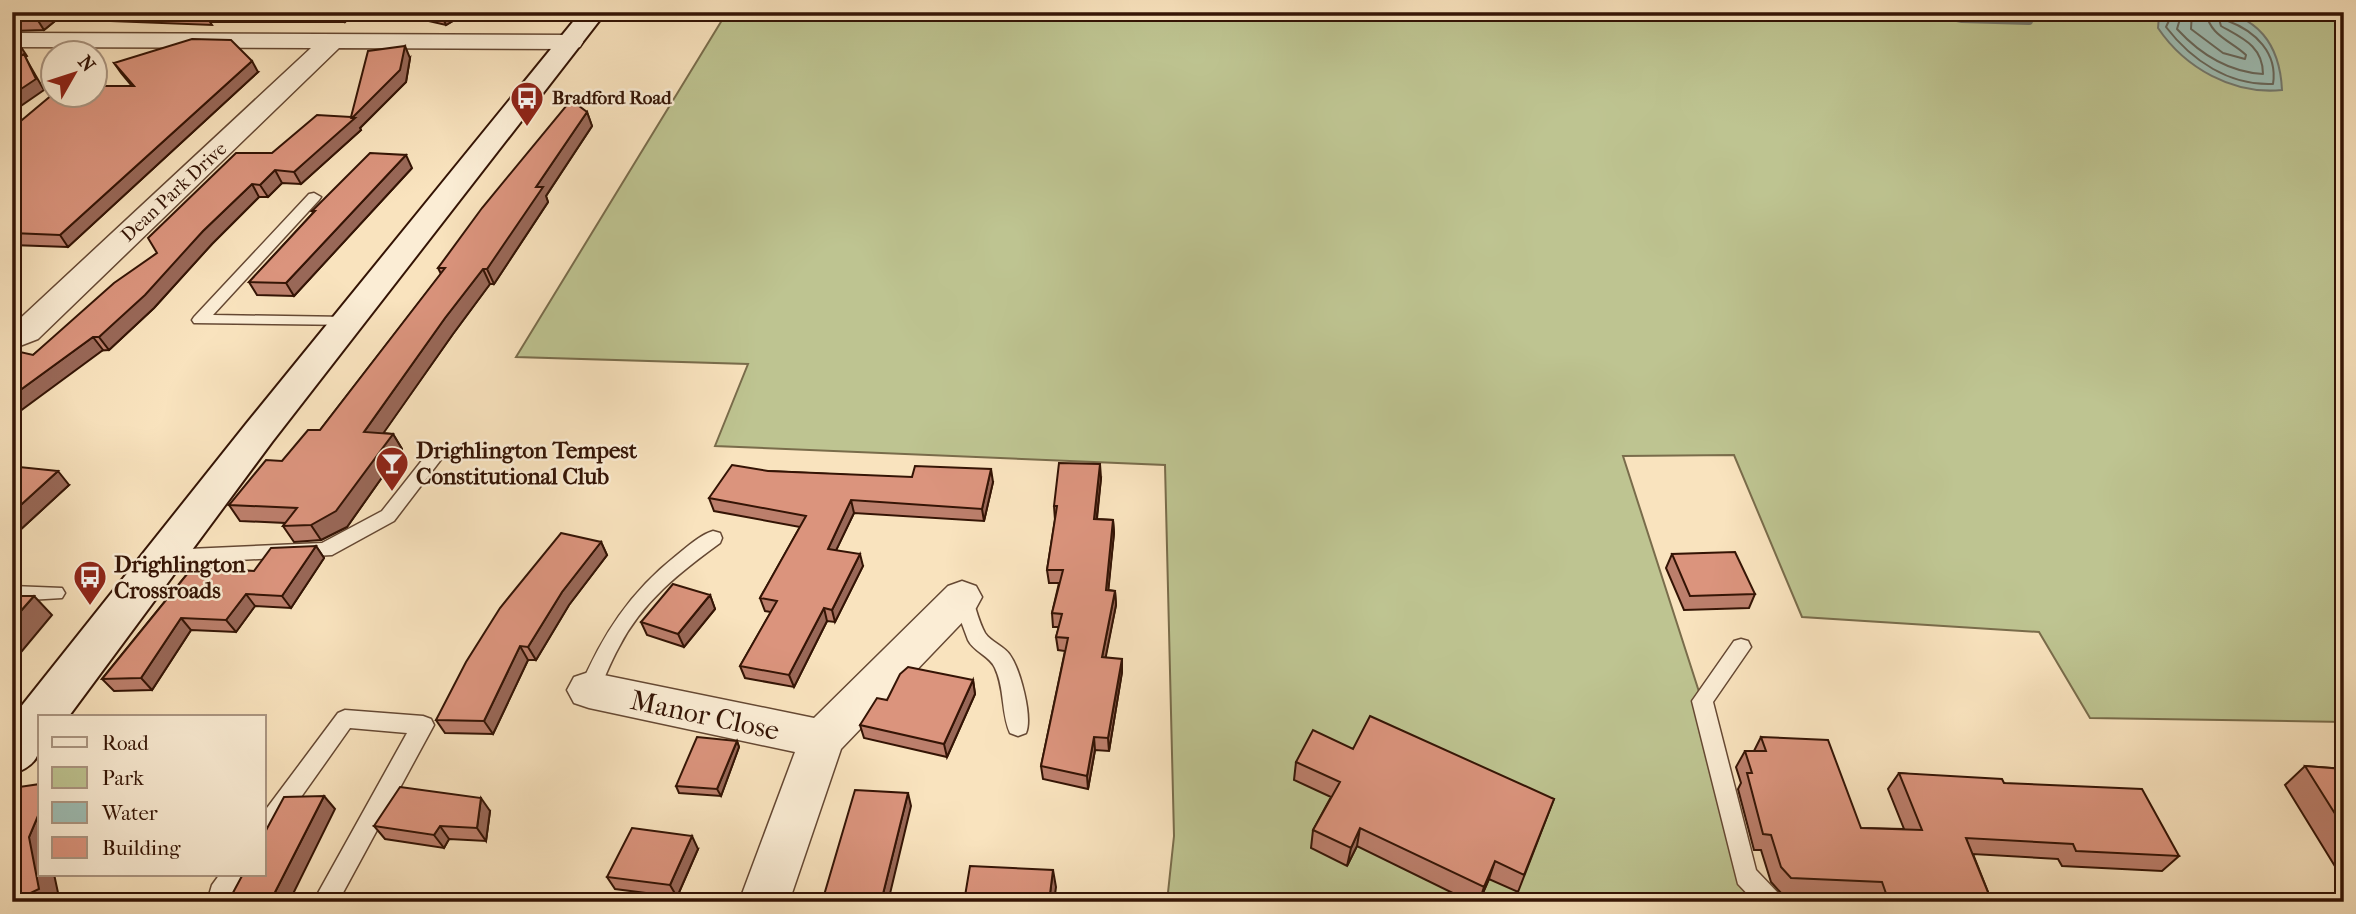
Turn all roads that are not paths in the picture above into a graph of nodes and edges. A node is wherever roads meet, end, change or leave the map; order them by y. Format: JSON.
{"nodes":[{"id":1,"x":594,"y":12,"type":"edge"},
{"id":2,"x":2333,"y":12,"type":"edge"},
{"id":3,"x":2344,"y":20,"type":"edge"},
{"id":4,"x":130,"y":39,"type":"junction"},
{"id":5,"x":12,"y":40,"type":"edge"},
{"id":6,"x":332,"y":41,"type":"junction"},
{"id":7,"x":571,"y":42,"type":"junction"},
{"id":8,"x":108,"y":56,"type":"edge"},
{"id":9,"x":314,"y":197,"type":"dead end"},
{"id":10,"x":348,"y":322,"type":"junction"},
{"id":11,"x":12,"y":339,"type":"edge"},
{"id":12,"x":437,"y":453,"type":"dead end"},
{"id":13,"x":713,"y":538,"type":"dead end"},
{"id":14,"x":166,"y":557,"type":"junction"},
{"id":15,"x":55,"y":593,"type":"dead end"},
{"id":16,"x":12,"y":594,"type":"edge"},
{"id":17,"x":962,"y":597,"type":"joint"},
{"id":18,"x":1741,"y":647,"type":"dead end"},
{"id":19,"x":589,"y":690,"type":"joint"},
{"id":20,"x":43,"y":715,"type":"edge"},
{"id":21,"x":38,"y":721,"type":"edge"},
{"id":22,"x":1018,"y":727,"type":"dead end"},
{"id":23,"x":822,"y":739,"type":"junction"},
{"id":24,"x":12,"y":754,"type":"edge"},
{"id":25,"x":266,"y":828,"type":"edge"},
{"id":26,"x":233,"y":876,"type":"edge"},
{"id":27,"x":219,"y":902,"type":"edge"},
{"id":28,"x":325,"y":902,"type":"edge"},
{"id":29,"x":764,"y":902,"type":"edge"},
{"id":30,"x":1771,"y":902,"type":"edge"}],
"edges":[{"from":1,"to":7,"type":"main road"},
{"from":2,"to":3,"type":"lane"},
{"from":4,"to":5,"type":"street"},
{"from":4,"to":6,"type":"street"},
{"from":4,"to":8,"type":"street"},
{"from":6,"to":7,"type":"street"},
{"from":6,"to":11,"type":"street","name":"Dean Park Drive"},
{"from":7,"to":10,"type":"main road"},
{"from":9,"to":10,"type":"lane"},
{"from":10,"to":14,"type":"main road"},
{"from":12,"to":14,"type":"lane"},
{"from":13,"to":19,"type":"lane"},
{"from":14,"to":20,"type":"main road"},
{"from":15,"to":16,"type":"lane"},
{"from":17,"to":22,"type":"lane"},
{"from":17,"to":23,"type":"street"},
{"from":18,"to":30,"type":"lane"},
{"from":19,"to":23,"type":"street","name":"Manor Close"},
{"from":21,"to":24,"type":"main road"},
{"from":23,"to":29,"type":"street"},
{"from":25,"to":28,"type":"lane"},
{"from":26,"to":27,"type":"lane"}]}
